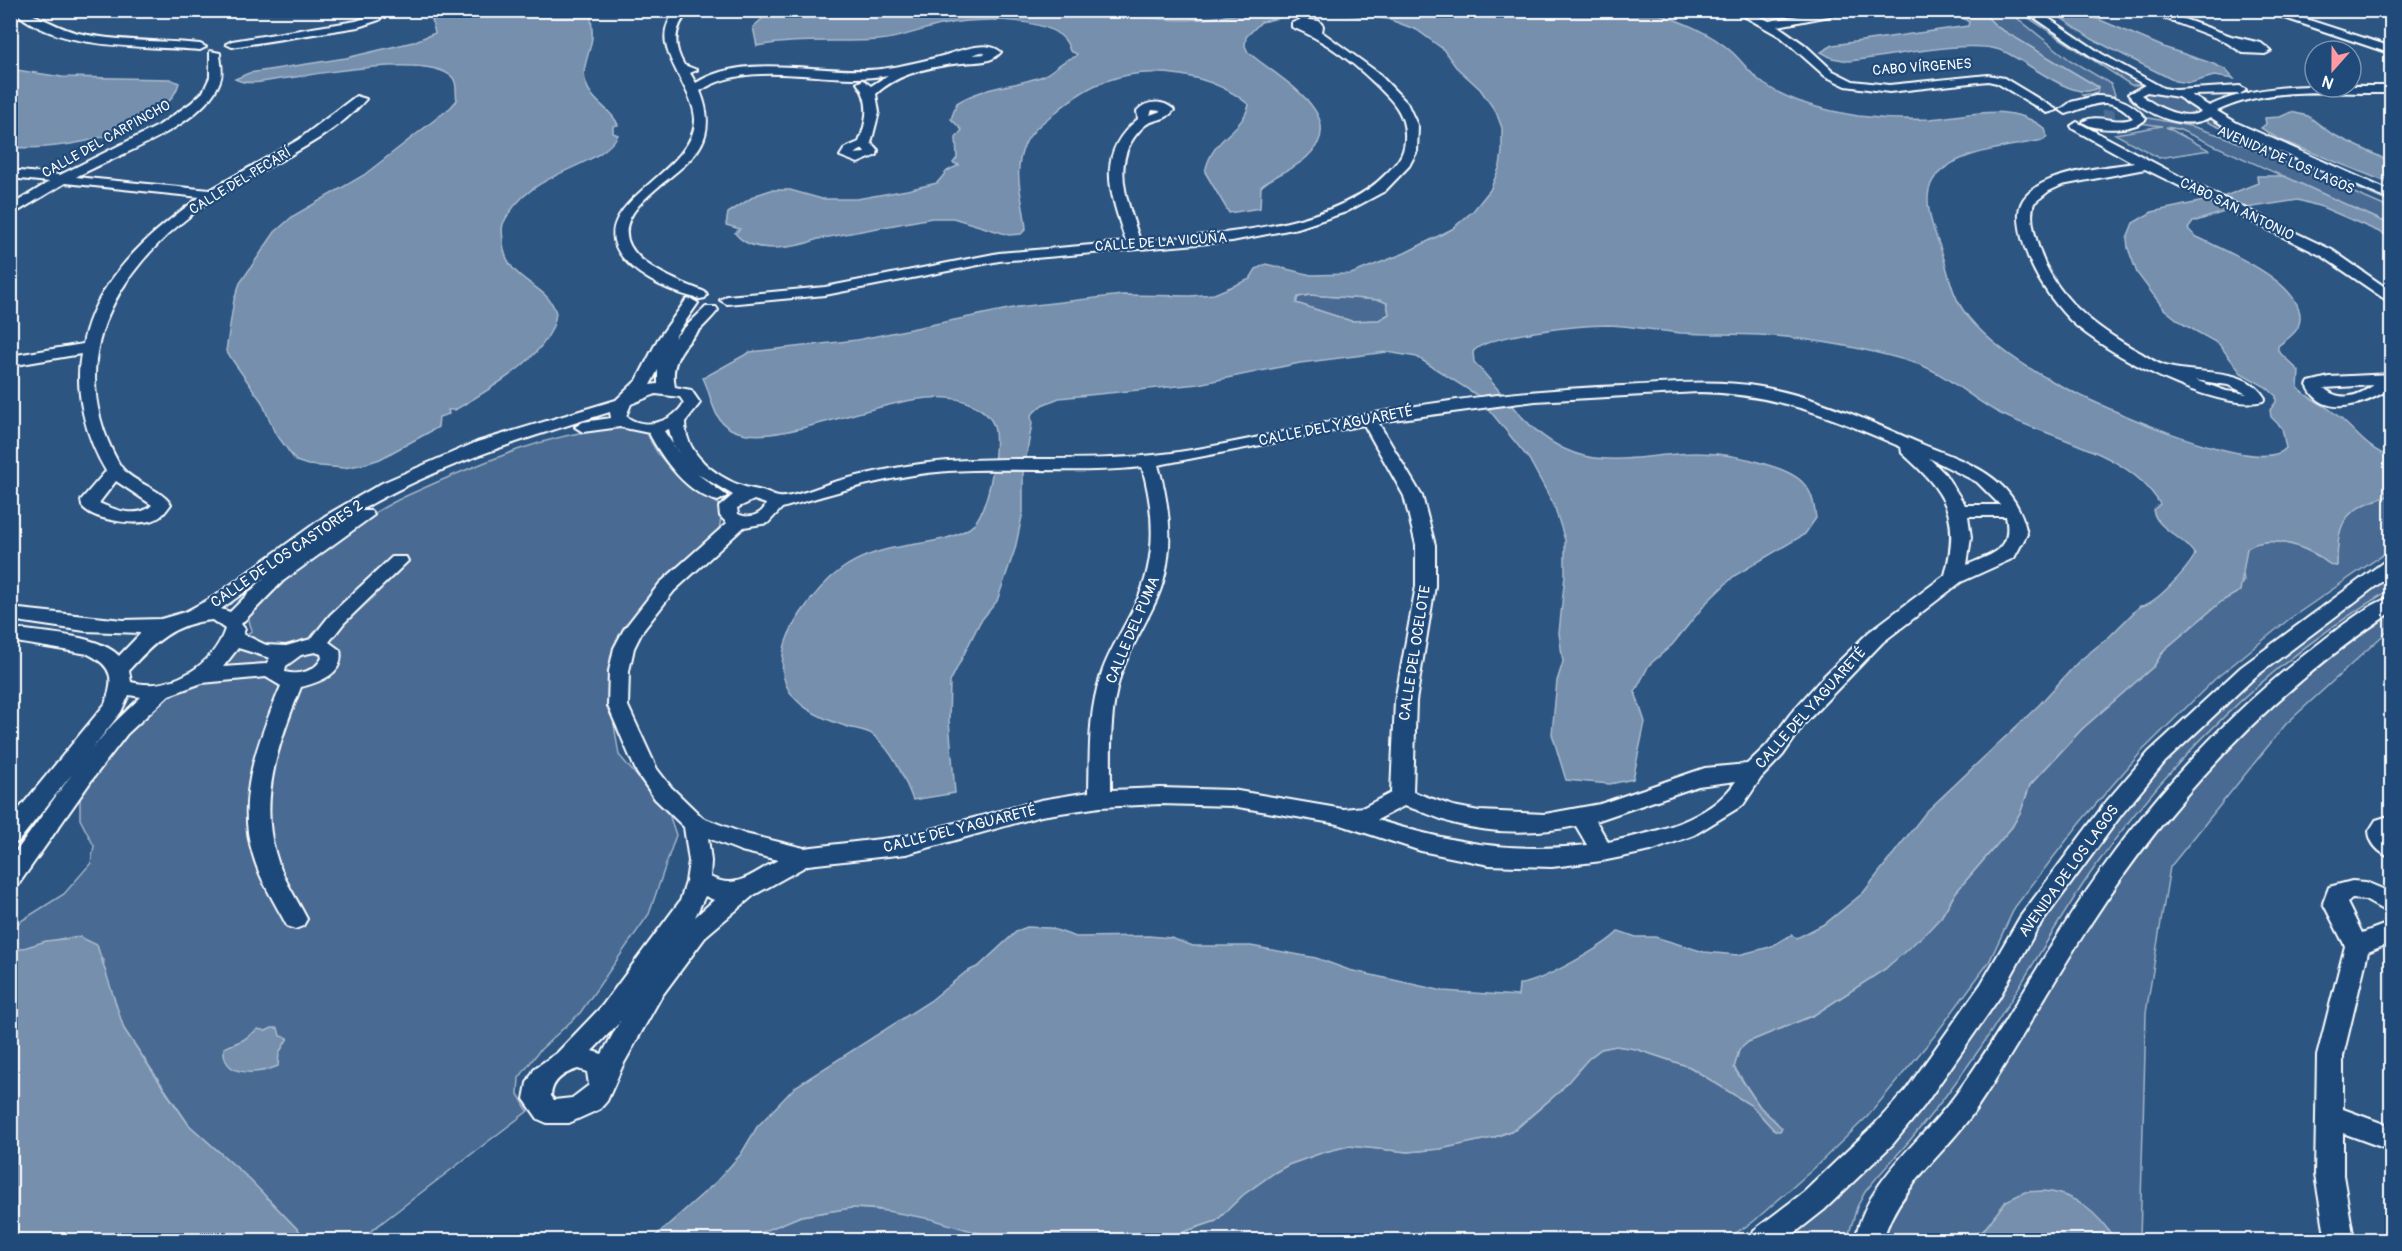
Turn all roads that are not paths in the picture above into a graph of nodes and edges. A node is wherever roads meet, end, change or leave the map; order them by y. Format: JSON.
{"nodes":[{"id":1,"x":18,"y":10,"type":"edge"},
{"id":2,"x":381,"y":10,"type":"edge"},
{"id":3,"x":1738,"y":10,"type":"edge"},
{"id":4,"x":1855,"y":10,"type":"edge"},
{"id":5,"x":2013,"y":10,"type":"edge"},
{"id":6,"x":2028,"y":10,"type":"edge"},
{"id":7,"x":2148,"y":10,"type":"edge"},
{"id":8,"x":2266,"y":10,"type":"edge"},
{"id":9,"x":681,"y":12,"type":"edge"},
{"id":10,"x":1767,"y":24,"type":"junction"},
{"id":11,"x":1316,"y":33,"type":"dead end"},
{"id":12,"x":2228,"y":39,"type":"dead end"},
{"id":13,"x":232,"y":44,"type":"junction"},
{"id":14,"x":200,"y":47,"type":"junction"},
{"id":15,"x":2391,"y":51,"type":"edge"},
{"id":16,"x":214,"y":52,"type":"junction"},
{"id":17,"x":969,"y":56,"type":"dead end"},
{"id":18,"x":680,"y":67,"type":"junction"},
{"id":19,"x":839,"y":73,"type":"junction"},
{"id":20,"x":730,"y":74,"type":"junction"},
{"id":21,"x":885,"y":76,"type":"junction"},
{"id":22,"x":2391,"y":84,"type":"edge"},
{"id":23,"x":2363,"y":85,"type":"edge"},
{"id":24,"x":2303,"y":88,"type":"edge"},
{"id":25,"x":695,"y":89,"type":"junction"},
{"id":26,"x":2391,"y":89,"type":"edge"},
{"id":27,"x":2165,"y":90,"type":"junction"},
{"id":28,"x":2130,"y":91,"type":"junction"},
{"id":29,"x":870,"y":93,"type":"junction"},
{"id":30,"x":360,"y":99,"type":"dead end"},
{"id":31,"x":2051,"y":110,"type":"junction"},
{"id":32,"x":2118,"y":110,"type":"junction"},
{"id":33,"x":2070,"y":111,"type":"junction"},
{"id":34,"x":2208,"y":112,"type":"junction"},
{"id":35,"x":2135,"y":113,"type":"junction"},
{"id":36,"x":2164,"y":113,"type":"junction"},
{"id":37,"x":2180,"y":117,"type":"junction"},
{"id":38,"x":2086,"y":119,"type":"junction"},
{"id":39,"x":1144,"y":120,"type":"dead end"},
{"id":40,"x":864,"y":144,"type":"dead end"},
{"id":41,"x":2148,"y":165,"type":"junction"},
{"id":42,"x":10,"y":174,"type":"edge"},
{"id":43,"x":63,"y":180,"type":"junction"},
{"id":44,"x":212,"y":194,"type":"junction"},
{"id":45,"x":2391,"y":197,"type":"edge"},
{"id":46,"x":2391,"y":206,"type":"edge"},
{"id":47,"x":10,"y":212,"type":"edge"},
{"id":48,"x":1134,"y":244,"type":"junction"},
{"id":49,"x":695,"y":299,"type":"junction"},
{"id":50,"x":727,"y":300,"type":"junction"},
{"id":51,"x":2391,"y":300,"type":"edge"},
{"id":52,"x":711,"y":310,"type":"junction"},
{"id":53,"x":87,"y":348,"type":"junction"},
{"id":54,"x":10,"y":361,"type":"edge"},
{"id":55,"x":2169,"y":372,"type":"dead end"},
{"id":56,"x":667,"y":388,"type":"junction"},
{"id":57,"x":625,"y":407,"type":"junction"},
{"id":58,"x":1368,"y":419,"type":"junction"},
{"id":59,"x":677,"y":420,"type":"junction"},
{"id":60,"x":654,"y":427,"type":"junction"},
{"id":61,"x":1894,"y":438,"type":"junction"},
{"id":62,"x":1149,"y":462,"type":"junction"},
{"id":63,"x":115,"y":471,"type":"dead end"},
{"id":64,"x":775,"y":505,"type":"junction"},
{"id":65,"x":740,"y":507,"type":"junction"},
{"id":66,"x":1959,"y":510,"type":"junction"},
{"id":67,"x":2013,"y":511,"type":"junction"},
{"id":68,"x":399,"y":561,"type":"dead end"},
{"id":69,"x":2391,"y":565,"type":"edge"},
{"id":70,"x":1954,"y":578,"type":"junction"},
{"id":71,"x":2391,"y":603,"type":"edge"},
{"id":72,"x":10,"y":614,"type":"edge"},
{"id":73,"x":190,"y":618,"type":"junction"},
{"id":74,"x":168,"y":624,"type":"junction"},
{"id":75,"x":233,"y":630,"type":"junction"},
{"id":76,"x":10,"y":634,"type":"edge"},
{"id":77,"x":317,"y":645,"type":"junction"},
{"id":78,"x":288,"y":653,"type":"junction"},
{"id":79,"x":284,"y":675,"type":"junction"},
{"id":80,"x":195,"y":676,"type":"junction"},
{"id":81,"x":121,"y":678,"type":"junction"},
{"id":82,"x":163,"y":689,"type":"junction"},
{"id":83,"x":1753,"y":771,"type":"junction"},
{"id":84,"x":1402,"y":797,"type":"junction"},
{"id":85,"x":1100,"y":799,"type":"junction"},
{"id":86,"x":1440,"y":811,"type":"junction"},
{"id":87,"x":1583,"y":818,"type":"junction"},
{"id":88,"x":1380,"y":820,"type":"junction"},
{"id":89,"x":2391,"y":823,"type":"edge"},
{"id":90,"x":695,"y":824,"type":"junction"},
{"id":91,"x":10,"y":836,"type":"edge"},
{"id":92,"x":1421,"y":842,"type":"junction"},
{"id":93,"x":2391,"y":849,"type":"edge"},
{"id":94,"x":1602,"y":852,"type":"junction"},
{"id":95,"x":804,"y":857,"type":"junction"},
{"id":96,"x":10,"y":879,"type":"edge"},
{"id":97,"x":698,"y":882,"type":"junction"},
{"id":98,"x":738,"y":893,"type":"junction"},
{"id":99,"x":2391,"y":906,"type":"edge"},
{"id":100,"x":295,"y":919,"type":"dead end"},
{"id":101,"x":2391,"y":931,"type":"edge"},
{"id":102,"x":2357,"y":946,"type":"junction"},
{"id":103,"x":567,"y":1060,"type":"junction"},
{"id":104,"x":603,"y":1077,"type":"junction"},
{"id":105,"x":2328,"y":1115,"type":"junction"},
{"id":106,"x":2391,"y":1139,"type":"edge"},
{"id":107,"x":1764,"y":1240,"type":"edge"},
{"id":108,"x":1869,"y":1240,"type":"edge"},
{"id":109,"x":2340,"y":1240,"type":"edge"}],
"edges":[{"from":1,"to":14,"type":"street"},
{"from":2,"to":13,"type":"street"},
{"from":3,"to":10,"type":"street","name":"CABO VÍRGENES"},
{"from":4,"to":10,"type":"street"},
{"from":5,"to":28,"type":"street"},
{"from":6,"to":27,"type":"street"},
{"from":7,"to":12,"type":"street"},
{"from":8,"to":15,"type":"street"},
{"from":9,"to":18,"type":"street"},
{"from":10,"to":31,"type":"street","name":"CABO VÍRGENES"},
{"from":11,"to":48,"type":"street","name":"CALLE DE LA VICUÑA"},
{"from":13,"to":14,"type":"street"},
{"from":13,"to":16,"type":"street"},
{"from":14,"to":16,"type":"street"},
{"from":16,"to":43,"type":"street","name":"CALLE DEL CARPINCHO"},
{"from":17,"to":21,"type":"street"},
{"from":18,"to":20,"type":"street"},
{"from":18,"to":25,"type":"street"},
{"from":19,"to":20,"type":"street"},
{"from":19,"to":21,"type":"street"},
{"from":19,"to":29,"type":"street"},
{"from":20,"to":25,"type":"street"},
{"from":21,"to":29,"type":"street"},
{"from":22,"to":23,"type":"street"},
{"from":24,"to":27,"type":"street"},
{"from":25,"to":49,"type":"street"},
{"from":26,"to":34,"type":"street"},
{"from":27,"to":28,"type":"street"},
{"from":27,"to":34,"type":"street","name":"AVENIDA DE LOS LAGOS"},
{"from":28,"to":32,"type":"street"},
{"from":28,"to":36,"type":"street"},
{"from":29,"to":40,"type":"street"},
{"from":30,"to":44,"type":"street","name":"CALLE DEL PECARÍ"},
{"from":31,"to":33,"type":"street"},
{"from":31,"to":38,"type":"street"},
{"from":32,"to":33,"type":"street"},
{"from":32,"to":35,"type":"street"},
{"from":32,"to":38,"type":"street"},
{"from":33,"to":38,"type":"street","name":"CABO SAN ANTONIO"},
{"from":34,"to":37,"type":"street"},
{"from":34,"to":45,"type":"street","name":"AVENIDA DE LOS LAGOS"},
{"from":35,"to":36,"type":"street"},
{"from":35,"to":38,"type":"street"},
{"from":36,"to":37,"type":"street","name":"AVENIDA DE LOS LAGOS"},
{"from":37,"to":46,"type":"street","name":"AVENIDA DE LOS LAGOS"},
{"from":38,"to":41,"type":"street","name":"CABO SAN ANTONIO"},
{"from":39,"to":48,"type":"street"},
{"from":41,"to":51,"type":"street","name":"CABO SAN ANTONIO"},
{"from":41,"to":55,"type":"street"},
{"from":42,"to":43,"type":"street"},
{"from":43,"to":44,"type":"street"},
{"from":43,"to":47,"type":"street","name":"CALLE DEL CARPINCHO"},
{"from":44,"to":53,"type":"street","name":"CALLE DEL PECARÍ"},
{"from":48,"to":50,"type":"street","name":"CALLE DE LA VICUÑA"},
{"from":49,"to":50,"type":"street"},
{"from":49,"to":52,"type":"street"},
{"from":49,"to":57,"type":"street"},
{"from":50,"to":52,"type":"street"},
{"from":52,"to":56,"type":"street"},
{"from":53,"to":54,"type":"street"},
{"from":53,"to":63,"type":"street","name":"CALLE DEL PECARÍ"},
{"from":56,"to":57,"type":"street"},
{"from":56,"to":59,"type":"street"},
{"from":57,"to":60,"type":"street"},
{"from":57,"to":73,"type":"street","name":"CALLE DE LOS CASTORES 2"},
{"from":57,"to":75,"type":"street","name":"CALLE DE LOS CASTORES 2"},
{"from":58,"to":61,"type":"street","name":"CALLE DEL YAGUARETÉ"},
{"from":58,"to":62,"type":"street","name":"CALLE DEL YAGUARETÉ"},
{"from":58,"to":84,"type":"street","name":"CALLE DEL OCELOTE"},
{"from":59,"to":60,"type":"street"},
{"from":59,"to":65,"type":"street"},
{"from":60,"to":65,"type":"street"},
{"from":61,"to":66,"type":"street","name":"CALLE DEL YAGUARETÉ"},
{"from":61,"to":67,"type":"street","name":"CALLE DEL YAGUARETÉ"},
{"from":62,"to":64,"type":"street","name":"CALLE DEL YAGUARETÉ"},
{"from":62,"to":85,"type":"street","name":"CALLE DEL PUMA"},
{"from":64,"to":65,"type":"street"},
{"from":64,"to":65,"type":"street","name":"CALLE DEL YAGUARETÉ"},
{"from":65,"to":90,"type":"street","name":"CALLE DEL YAGUARETÉ"},
{"from":66,"to":67,"type":"street"},
{"from":66,"to":70,"type":"street","name":"CALLE DEL YAGUARETÉ"},
{"from":67,"to":70,"type":"street","name":"CALLE DEL YAGUARETÉ"},
{"from":68,"to":77,"type":"street"},
{"from":69,"to":107,"type":"street","name":"AVENIDA DE LOS LAGOS"},
{"from":70,"to":83,"type":"street","name":"CALLE DEL YAGUARETÉ"},
{"from":71,"to":108,"type":"street"},
{"from":72,"to":74,"type":"street"},
{"from":73,"to":74,"type":"street"},
{"from":73,"to":75,"type":"street"},
{"from":74,"to":81,"type":"street"},
{"from":75,"to":78,"type":"street"},
{"from":75,"to":80,"type":"street","name":"CALLE DE LOS CASTORES 2"},
{"from":76,"to":81,"type":"street"},
{"from":77,"to":78,"type":"street"},
{"from":77,"to":79,"type":"street"},
{"from":78,"to":79,"type":"street"},
{"from":79,"to":80,"type":"street"},
{"from":79,"to":100,"type":"street"},
{"from":80,"to":82,"type":"street"},
{"from":81,"to":82,"type":"street"},
{"from":81,"to":91,"type":"street"},
{"from":82,"to":96,"type":"street"},
{"from":83,"to":87,"type":"street","name":"CALLE DEL YAGUARETÉ"},
{"from":83,"to":94,"type":"street","name":"CALLE DEL YAGUARETÉ"},
{"from":84,"to":86,"type":"street","name":"CALLE DEL YAGUARETÉ"},
{"from":84,"to":88,"type":"street"},
{"from":85,"to":88,"type":"street","name":"CALLE DEL YAGUARETÉ"},
{"from":85,"to":95,"type":"street","name":"CALLE DEL YAGUARETÉ"},
{"from":86,"to":87,"type":"street","name":"CALLE DEL YAGUARETÉ"},
{"from":86,"to":92,"type":"street"},
{"from":87,"to":94,"type":"street"},
{"from":88,"to":92,"type":"street","name":"CALLE DEL YAGUARETÉ"},
{"from":89,"to":93,"type":"street"},
{"from":90,"to":95,"type":"street","name":"CALLE DEL YAGUARETÉ"},
{"from":90,"to":97,"type":"street"},
{"from":92,"to":94,"type":"street","name":"CALLE DEL YAGUARETÉ"},
{"from":95,"to":98,"type":"street"},
{"from":97,"to":98,"type":"street"},
{"from":97,"to":103,"type":"street"},
{"from":98,"to":104,"type":"street"},
{"from":99,"to":102,"type":"street"},
{"from":101,"to":102,"type":"street"},
{"from":102,"to":105,"type":"street"},
{"from":103,"to":104,"type":"street"},
{"from":103,"to":104,"type":"street"},
{"from":105,"to":106,"type":"street"},
{"from":105,"to":109,"type":"street"}]}
